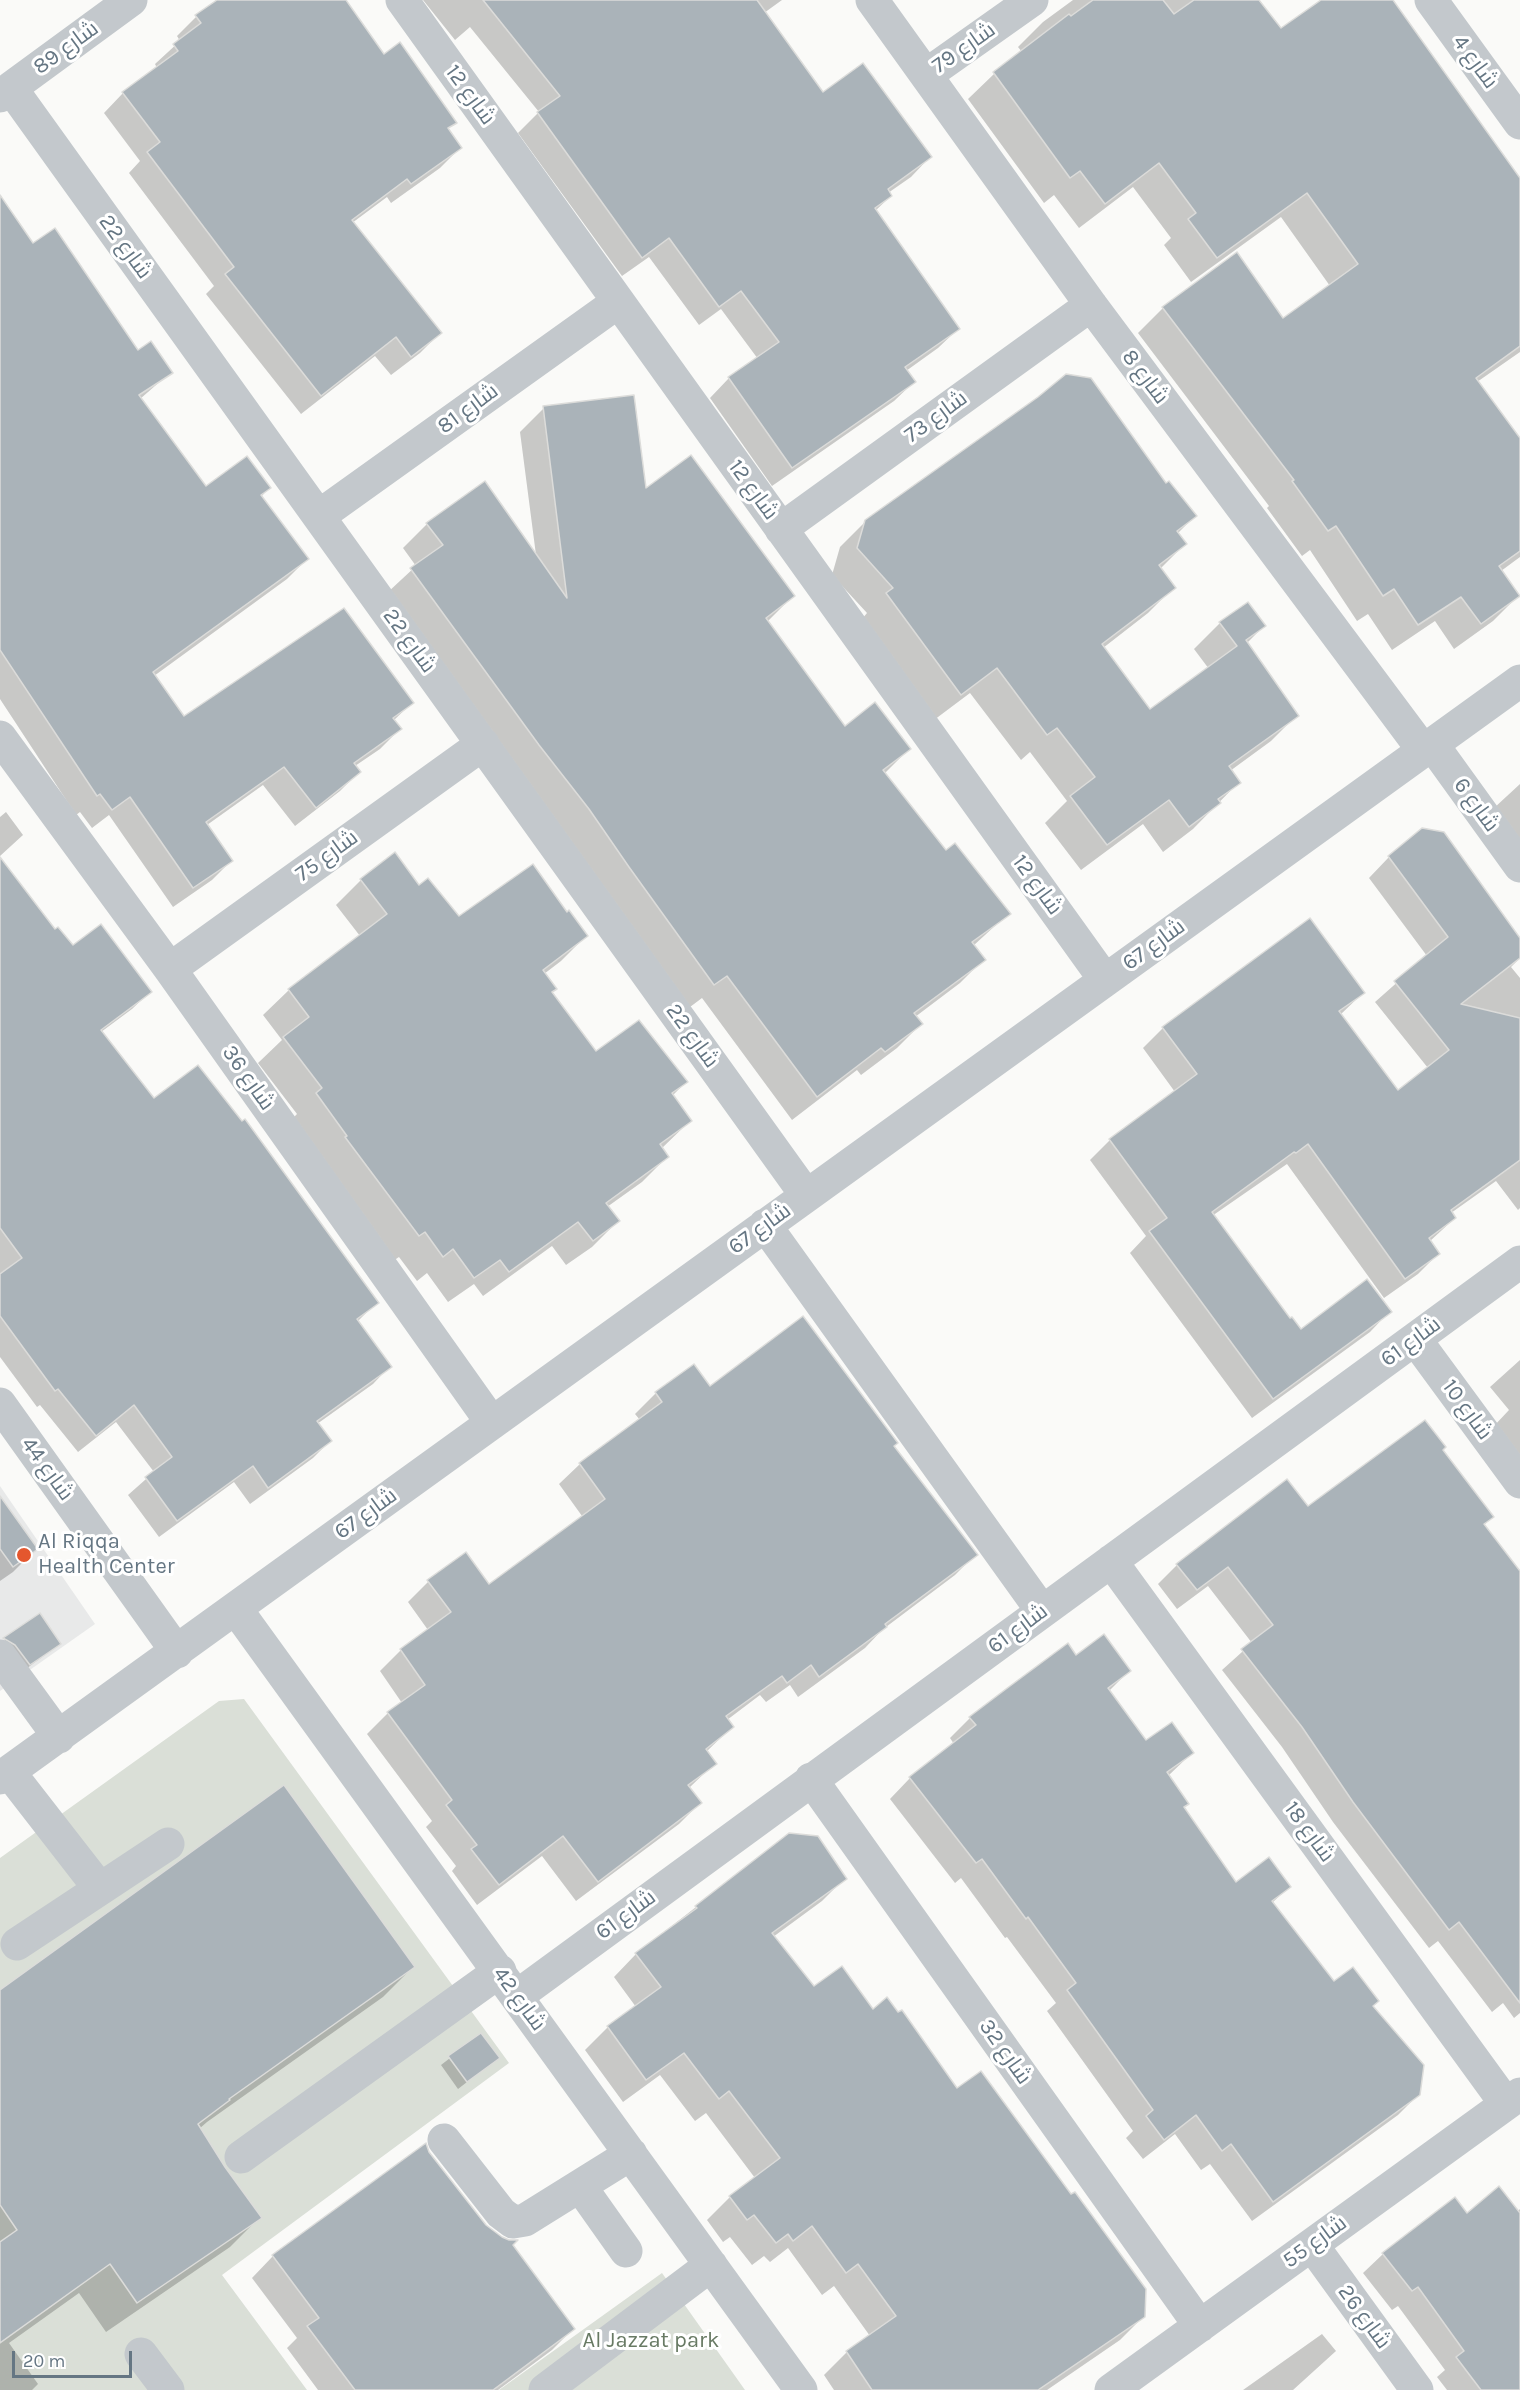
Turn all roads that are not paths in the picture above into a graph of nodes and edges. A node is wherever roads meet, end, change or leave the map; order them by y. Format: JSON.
{"nodes":[{"id":1,"x":131,"y":0,"type":"edge"},
{"id":2,"x":402,"y":0,"type":"edge"},
{"id":3,"x":872,"y":0,"type":"edge"},
{"id":4,"x":1032,"y":0,"type":"edge"},
{"id":5,"x":1431,"y":0,"type":"edge"},
{"id":6,"x":926,"y":75,"type":"junction"},
{"id":7,"x":5,"y":92,"type":"edge"},
{"id":8,"x":1520,"y":123,"type":"edge"},
{"id":9,"x":618,"y":302,"type":"junction"},
{"id":10,"x":1091,"y":305,"type":"junction"},
{"id":11,"x":319,"y":516,"type":"junction"},
{"id":12,"x":781,"y":529,"type":"junction"},
{"id":13,"x":1520,"y":681,"type":"edge"},
{"id":14,"x":0,"y":737,"type":"edge"},
{"id":15,"x":483,"y":744,"type":"junction"},
{"id":16,"x":1428,"y":747,"type":"junction"},
{"id":17,"x":1520,"y":866,"type":"edge"},
{"id":18,"x":170,"y":969,"type":"junction"},
{"id":19,"x":1105,"y":980,"type":"junction"},
{"id":20,"x":806,"y":1195,"type":"junction"},
{"id":21,"x":765,"y":1225,"type":"junction"},
{"id":22,"x":1520,"y":1262,"type":"edge"},
{"id":23,"x":1415,"y":1339,"type":"junction"},
{"id":24,"x":0,"y":1404,"type":"edge"},
{"id":25,"x":492,"y":1423,"type":"junction"},
{"id":26,"x":1520,"y":1482,"type":"edge"},
{"id":27,"x":1111,"y":1561,"type":"junction"},
{"id":28,"x":236,"y":1609,"type":"junction"},
{"id":29,"x":1042,"y":1611,"type":"junction"},
{"id":30,"x":177,"y":1652,"type":"junction"},
{"id":31,"x":0,"y":1656,"type":"edge"},
{"id":32,"x":59,"y":1737,"type":"junction"},
{"id":33,"x":4,"y":1775,"type":"edge"},
{"id":34,"x":810,"y":1779,"type":"junction"},
{"id":35,"x":168,"y":1844,"type":"dead end"},
{"id":36,"x":100,"y":1889,"type":"junction"},
{"id":37,"x":17,"y":1944,"type":"dead end"},
{"id":38,"x":508,"y":1984,"type":"junction"},
{"id":39,"x":1513,"y":2099,"type":"edge"},
{"id":40,"x":444,"y":2140,"type":"dead end"},
{"id":41,"x":631,"y":2154,"type":"junction"},
{"id":42,"x":241,"y":2157,"type":"dead end"},
{"id":43,"x":580,"y":2186,"type":"junction"},
{"id":44,"x":1312,"y":2244,"type":"junction"},
{"id":45,"x":626,"y":2251,"type":"dead end"},
{"id":46,"x":711,"y":2265,"type":"junction"},
{"id":47,"x":1200,"y":2326,"type":"junction"},
{"id":48,"x":141,"y":2354,"type":"dead end"},
{"id":49,"x":168,"y":2390,"type":"edge"},
{"id":50,"x":545,"y":2390,"type":"edge"},
{"id":51,"x":801,"y":2390,"type":"edge"},
{"id":52,"x":1111,"y":2390,"type":"edge"},
{"id":53,"x":1417,"y":2390,"type":"edge"}],
"edges":[{"from":1,"to":7,"type":"street","name":"شارع 89"},
{"from":2,"to":9,"type":"street","name":"شارع 12"},
{"from":3,"to":6,"type":"street","name":"شارع 8"},
{"from":4,"to":6,"type":"street","name":"شارع 79"},
{"from":5,"to":8,"type":"street","name":"شارع 4"},
{"from":6,"to":10,"type":"street","name":"شارع 8"},
{"from":7,"to":11,"type":"street","name":"شارع 22"},
{"from":9,"to":11,"type":"street","name":"شارع 81"},
{"from":9,"to":12,"type":"street","name":"شارع 12"},
{"from":10,"to":12,"type":"street","name":"شارع 73"},
{"from":10,"to":16,"type":"street","name":"شارع 8"},
{"from":11,"to":15,"type":"street","name":"شارع 22"},
{"from":12,"to":19,"type":"street","name":"شارع 12"},
{"from":13,"to":16,"type":"street","name":"شارع 67"},
{"from":14,"to":18,"type":"street","name":"شارع 36"},
{"from":15,"to":18,"type":"street","name":"شارع 75"},
{"from":15,"to":20,"type":"street","name":"شارع 22"},
{"from":16,"to":17,"type":"street","name":"شارع 6"},
{"from":16,"to":19,"type":"street","name":"شارع 67"},
{"from":18,"to":25,"type":"street","name":"شارع 36"},
{"from":19,"to":20,"type":"street","name":"شارع 67"},
{"from":20,"to":21,"type":"street","name":"شارع 67"},
{"from":21,"to":25,"type":"street","name":"شارع 67"},
{"from":21,"to":29,"type":"street"},
{"from":22,"to":23,"type":"street","name":"شارع 61"},
{"from":23,"to":26,"type":"street","name":"شارع 10"},
{"from":23,"to":27,"type":"street","name":"شارع 61"},
{"from":24,"to":30,"type":"street","name":"شارع 44"},
{"from":25,"to":28,"type":"street","name":"شارع 67"},
{"from":27,"to":29,"type":"street","name":"شارع 61"},
{"from":27,"to":39,"type":"street","name":"شارع 18"},
{"from":28,"to":30,"type":"street","name":"شارع 67"},
{"from":28,"to":38,"type":"street","name":"شارع 42"},
{"from":29,"to":34,"type":"street","name":"شارع 61"},
{"from":30,"to":32,"type":"street","name":"شارع 67"},
{"from":31,"to":32,"type":"street"},
{"from":32,"to":33,"type":"street","name":"شارع 67"},
{"from":33,"to":36,"type":"street"},
{"from":34,"to":38,"type":"street","name":"شارع 61"},
{"from":34,"to":47,"type":"street","name":"شارع 32"},
{"from":35,"to":36,"type":"street"},
{"from":36,"to":37,"type":"street"},
{"from":38,"to":41,"type":"street","name":"شارع 42"},
{"from":38,"to":42,"type":"street","name":"شارع 61"},
{"from":39,"to":44,"type":"street","name":"شارع 55"},
{"from":40,"to":43,"type":"street"},
{"from":41,"to":43,"type":"street"},
{"from":41,"to":46,"type":"street","name":"شارع 42"},
{"from":43,"to":45,"type":"street"},
{"from":44,"to":47,"type":"street","name":"شارع 55"},
{"from":44,"to":53,"type":"street","name":"شارع 26"},
{"from":46,"to":50,"type":"street"},
{"from":46,"to":51,"type":"street","name":"شارع 42"},
{"from":47,"to":52,"type":"street","name":"شارع 55"},
{"from":48,"to":49,"type":"street"}]}
